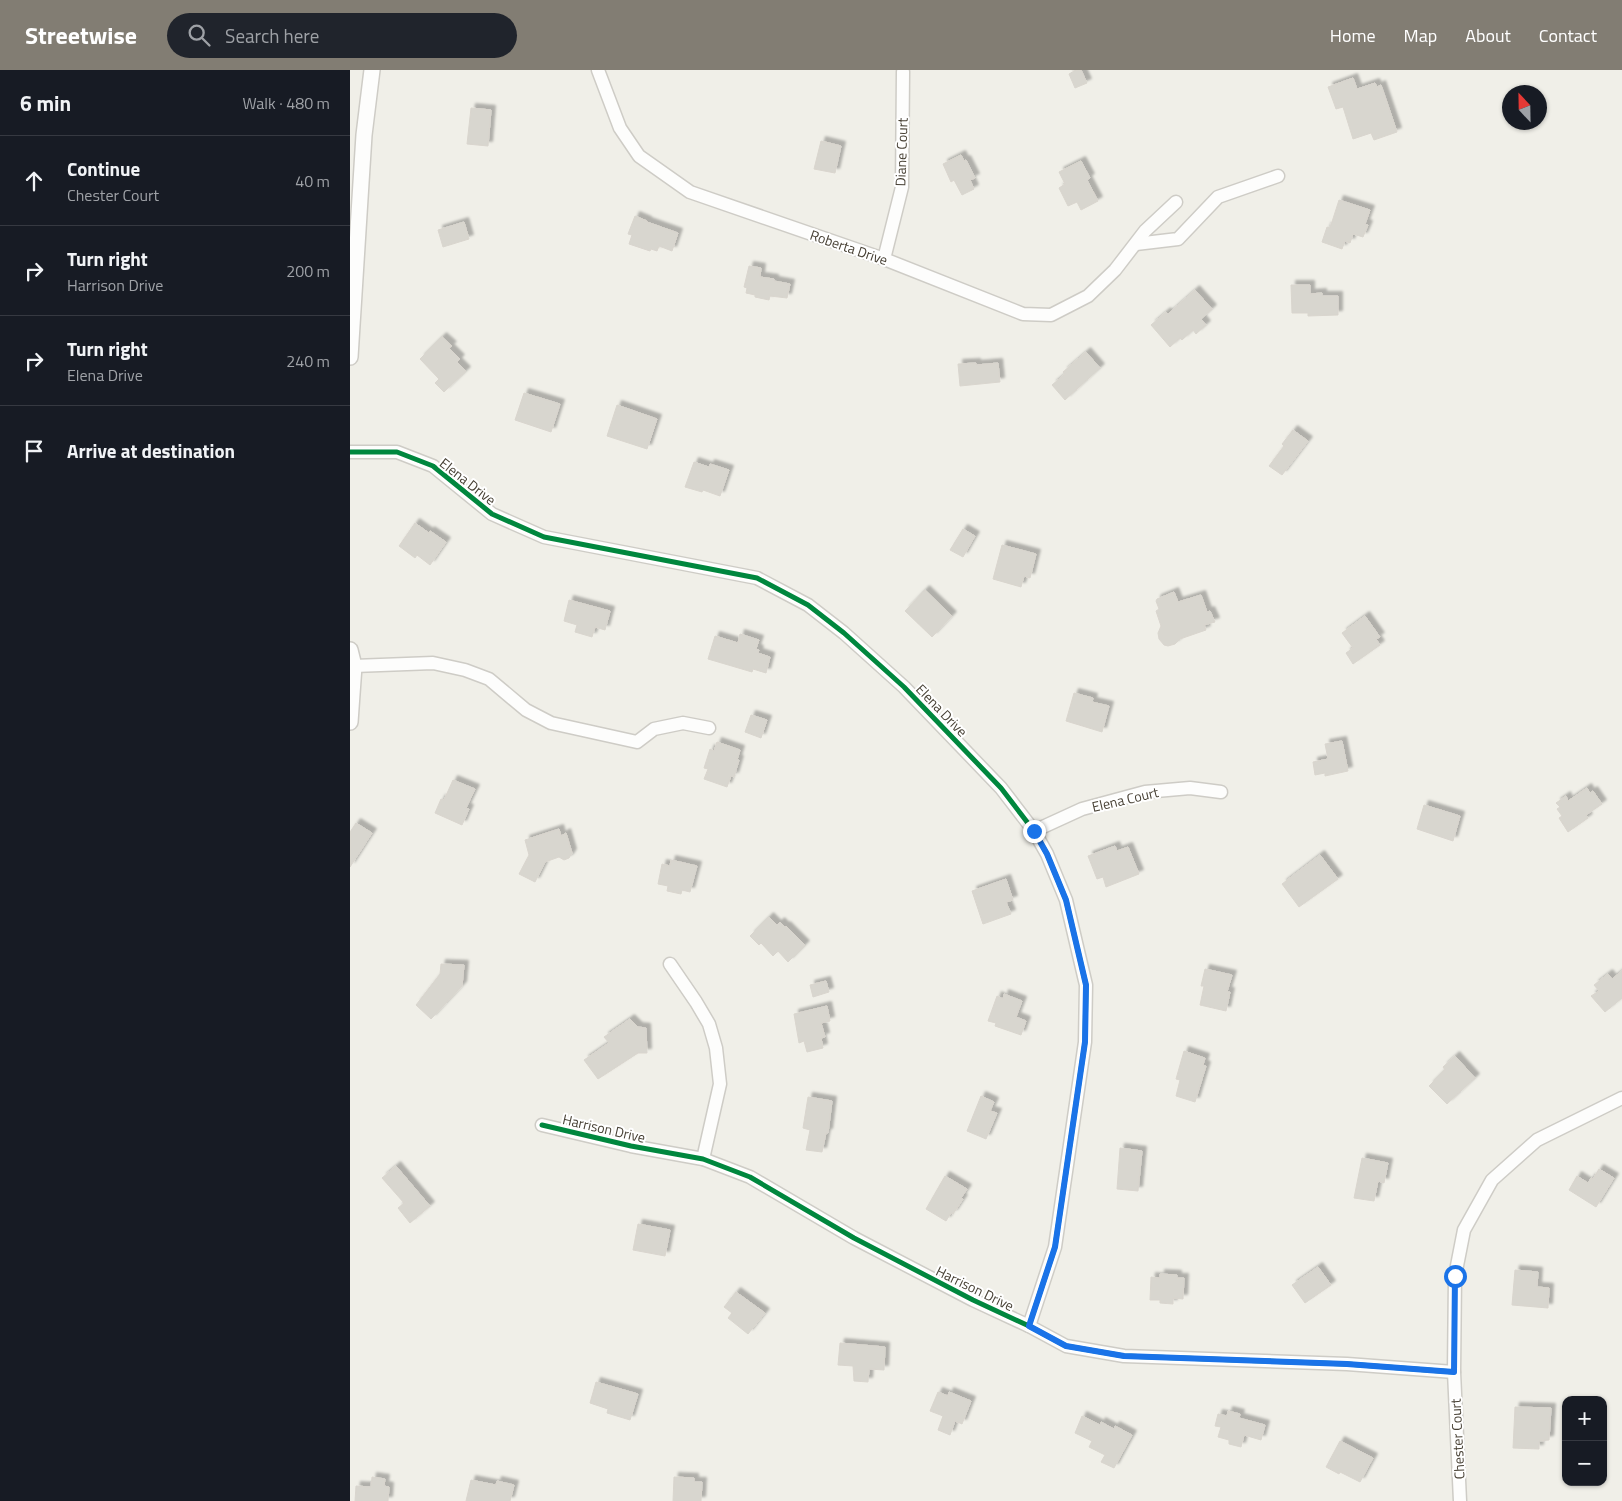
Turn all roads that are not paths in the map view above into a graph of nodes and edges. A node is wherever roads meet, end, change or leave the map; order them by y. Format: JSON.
{"nodes":[{"id":1,"x":372,"y":70,"type":"edge"},
{"id":2,"x":598,"y":70,"type":"edge"},
{"id":3,"x":903,"y":72,"type":"dead end"},
{"id":4,"x":1278,"y":176,"type":"dead end"},
{"id":5,"x":1176,"y":202,"type":"dead end"},
{"id":6,"x":1136,"y":244,"type":"junction"},
{"id":7,"x":884,"y":259,"type":"junction"},
{"id":8,"x":351,"y":321,"type":"edge"},
{"id":9,"x":350,"y":357,"type":"edge"},
{"id":10,"x":350,"y":452,"type":"edge"},
{"id":11,"x":350,"y":650,"type":"edge"},
{"id":12,"x":354,"y":666,"type":"junction"},
{"id":13,"x":350,"y":722,"type":"edge"},
{"id":14,"x":709,"y":728,"type":"dead end"},
{"id":15,"x":1221,"y":792,"type":"dead end"},
{"id":16,"x":1034,"y":831,"type":"junction"},
{"id":17,"x":670,"y":964,"type":"dead end"},
{"id":18,"x":1622,"y":1098,"type":"edge"},
{"id":19,"x":542,"y":1125,"type":"dead end"},
{"id":20,"x":703,"y":1159,"type":"junction"},
{"id":21,"x":1029,"y":1326,"type":"junction"},
{"id":22,"x":1454,"y":1372,"type":"junction"},
{"id":23,"x":1460,"y":1501,"type":"edge"}],
"edges":[{"from":1,"to":8,"type":"street"},
{"from":2,"to":7,"type":"street","name":"Roberta Drive"},
{"from":3,"to":7,"type":"street","name":"Diane Court"},
{"from":4,"to":6,"type":"street"},
{"from":5,"to":6,"type":"street","name":"Roberta Drive"},
{"from":6,"to":7,"type":"street","name":"Roberta Drive"},
{"from":8,"to":9,"type":"street"},
{"from":10,"to":16,"type":"street","name":"Elena Drive"},
{"from":11,"to":12,"type":"street"},
{"from":12,"to":13,"type":"street"},
{"from":12,"to":14,"type":"street"},
{"from":15,"to":16,"type":"street","name":"Elena Court"},
{"from":16,"to":21,"type":"street","name":"Elena Drive"},
{"from":17,"to":20,"type":"street"},
{"from":18,"to":22,"type":"street","name":"Chester Court"},
{"from":19,"to":20,"type":"street","name":"Harrison Drive"},
{"from":20,"to":21,"type":"street","name":"Harrison Drive"},
{"from":21,"to":22,"type":"street","name":"Harrison Drive"},
{"from":22,"to":23,"type":"street","name":"Chester Court"}]}
